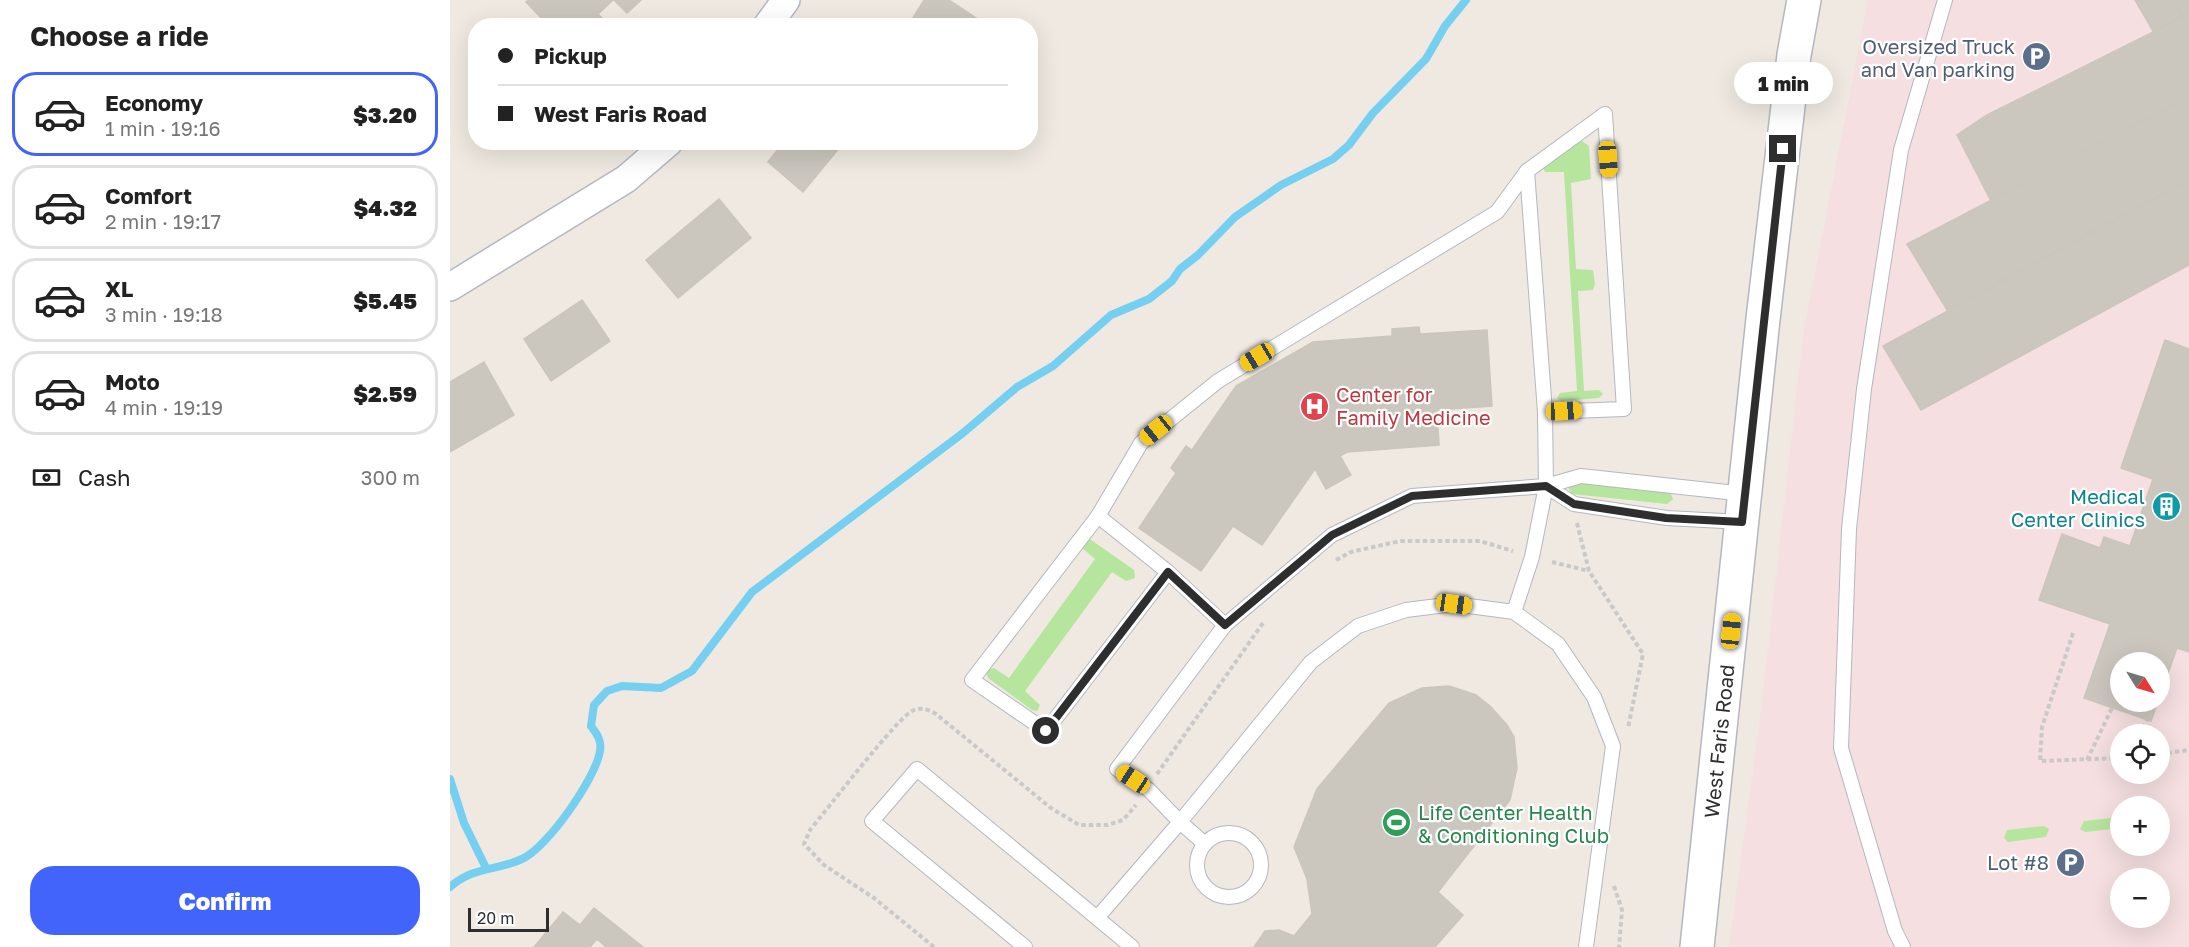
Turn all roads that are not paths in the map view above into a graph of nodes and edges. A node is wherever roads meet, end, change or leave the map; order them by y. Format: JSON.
{"nodes":[{"id":1,"x":786,"y":0,"type":"edge"},
{"id":2,"x":1804,"y":0,"type":"edge"},
{"id":3,"x":1946,"y":0,"type":"edge"},
{"id":4,"x":773,"y":18,"type":"edge"},
{"id":5,"x":660,"y":150,"type":"edge"},
{"id":6,"x":1527,"y":171,"type":"junction"},
{"id":7,"x":450,"y":286,"type":"edge"},
{"id":8,"x":1545,"y":412,"type":"junction"},
{"id":9,"x":1546,"y":486,"type":"junction"},
{"id":10,"x":1744,"y":508,"type":"junction"},
{"id":11,"x":1098,"y":516,"type":"junction"},
{"id":12,"x":1168,"y":572,"type":"junction"},
{"id":13,"x":1514,"y":612,"type":"junction"},
{"id":14,"x":1225,"y":625,"type":"junction"},
{"id":15,"x":1180,"y":822,"type":"junction"},
{"id":16,"x":1205,"y":844,"type":"junction"},
{"id":17,"x":1097,"y":918,"type":"junction"},
{"id":18,"x":1025,"y":947,"type":"edge"},
{"id":19,"x":1132,"y":947,"type":"edge"},
{"id":20,"x":1586,"y":947,"type":"edge"},
{"id":21,"x":1697,"y":947,"type":"edge"},
{"id":22,"x":1903,"y":947,"type":"edge"}],
"edges":[{"from":1,"to":4,"type":"street"},
{"from":2,"to":10,"type":"main road","name":"West Faris Road"},
{"from":3,"to":22,"type":"lane"},
{"from":5,"to":7,"type":"street"},
{"from":6,"to":8,"type":"lane"},
{"from":6,"to":8,"type":"lane"},
{"from":6,"to":11,"type":"lane"},
{"from":8,"to":9,"type":"lane"},
{"from":9,"to":10,"type":"lane"},
{"from":9,"to":10,"type":"lane"},
{"from":9,"to":13,"type":"lane"},
{"from":9,"to":14,"type":"lane"},
{"from":10,"to":21,"type":"main road","name":"West Faris Road"},
{"from":11,"to":12,"type":"lane"},
{"from":11,"to":12,"type":"lane"},
{"from":12,"to":14,"type":"lane"},
{"from":13,"to":15,"type":"lane"},
{"from":13,"to":20,"type":"lane"},
{"from":14,"to":15,"type":"lane"},
{"from":15,"to":16,"type":"lane"},
{"from":15,"to":17,"type":"lane"},
{"from":16,"to":16,"type":"lane"},
{"from":17,"to":18,"type":"lane"},
{"from":17,"to":19,"type":"lane"}]}
